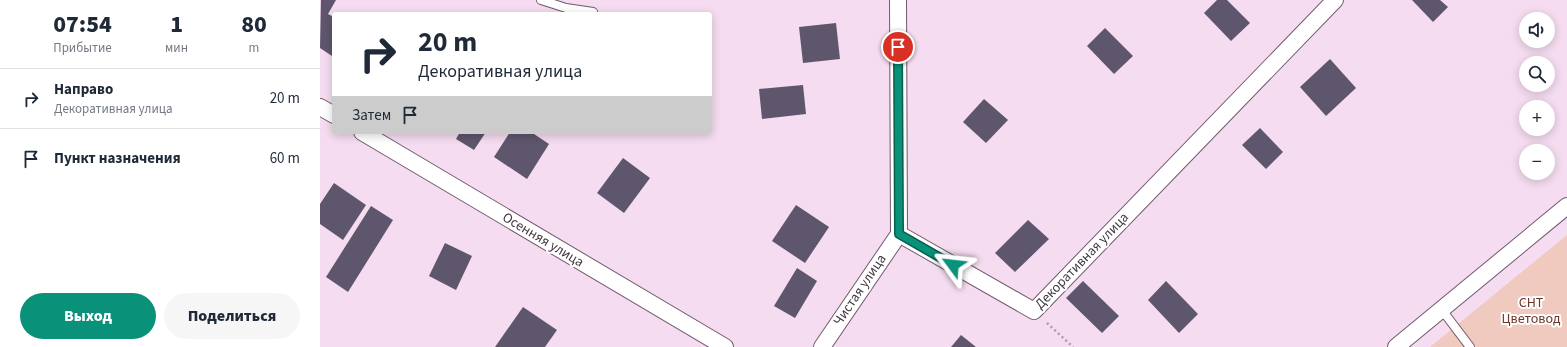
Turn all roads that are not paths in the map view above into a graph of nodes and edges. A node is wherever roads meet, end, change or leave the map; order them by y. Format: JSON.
{"nodes":[{"id":1,"x":541,"y":0,"type":"edge"},
{"id":2,"x":898,"y":0,"type":"edge"},
{"id":3,"x":1335,"y":0,"type":"edge"},
{"id":4,"x":593,"y":12,"type":"dead end"},
{"id":5,"x":320,"y":107,"type":"edge"},
{"id":6,"x":332,"y":114,"type":"edge"},
{"id":7,"x":365,"y":134,"type":"edge"},
{"id":8,"x":1567,"y":206,"type":"edge"},
{"id":9,"x":899,"y":234,"type":"junction"},
{"id":10,"x":1442,"y":310,"type":"junction"},
{"id":11,"x":725,"y":347,"type":"edge"},
{"id":12,"x":822,"y":347,"type":"edge"},
{"id":13,"x":1396,"y":347,"type":"edge"},
{"id":14,"x":1470,"y":347,"type":"edge"}],
"edges":[{"from":1,"to":4,"type":"lane"},
{"from":2,"to":9,"type":"street"},
{"from":3,"to":9,"type":"street","name":"Декоративная улица"},
{"from":5,"to":6,"type":"street"},
{"from":7,"to":11,"type":"street","name":"Осенняя улица"},
{"from":8,"to":10,"type":"street"},
{"from":9,"to":12,"type":"street","name":"Чистая улица"},
{"from":10,"to":13,"type":"street"},
{"from":10,"to":14,"type":"lane"}]}
